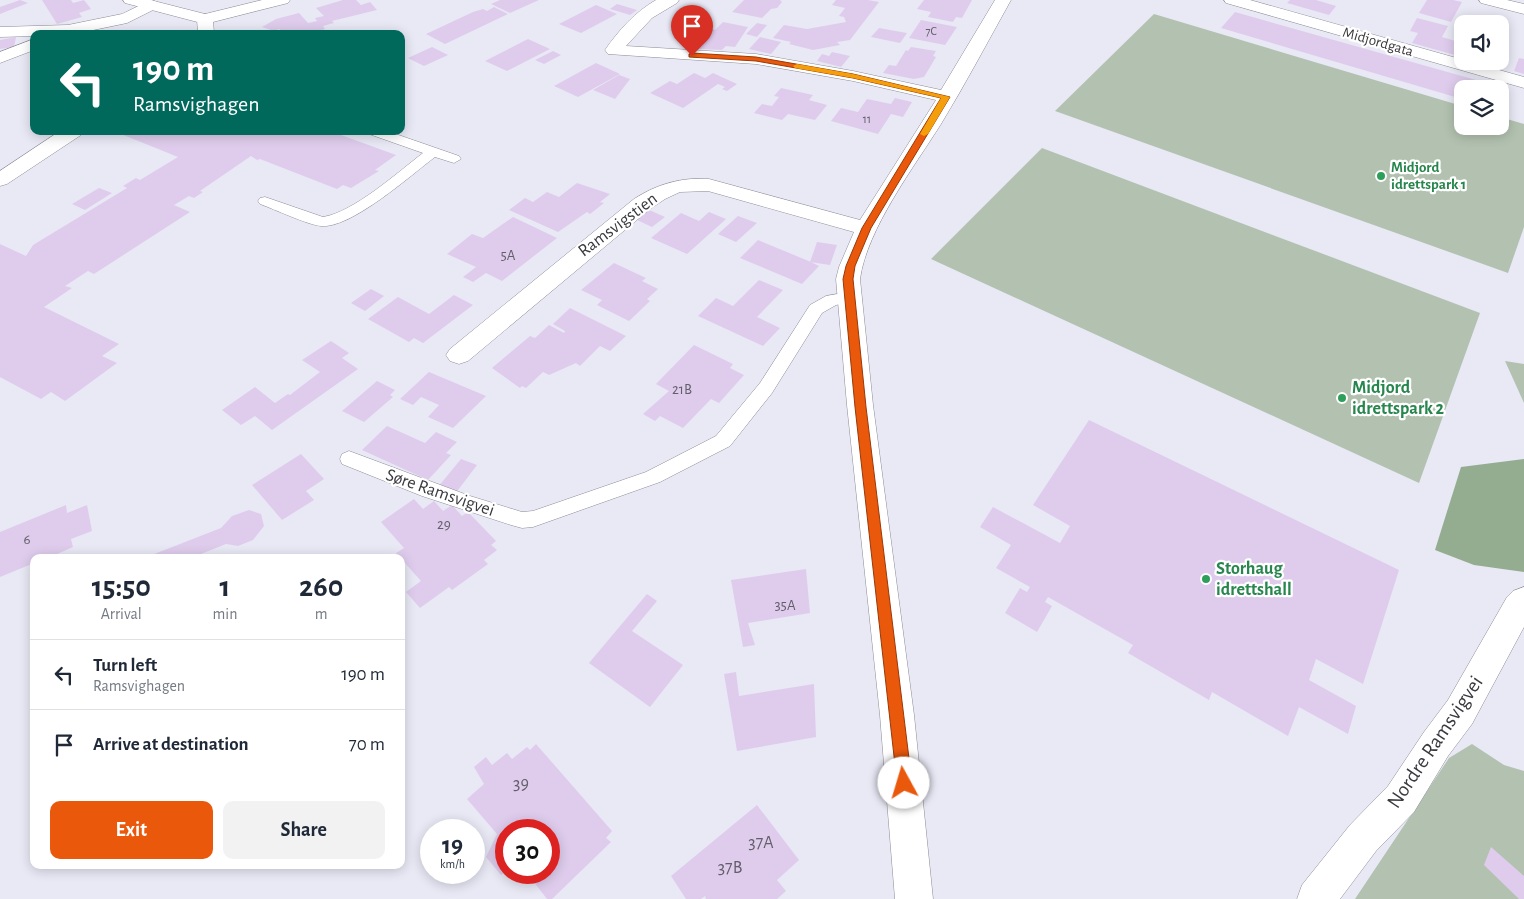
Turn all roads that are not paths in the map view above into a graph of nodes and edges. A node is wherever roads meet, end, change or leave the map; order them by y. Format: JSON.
{"nodes":[{"id":1,"x":131,"y":0,"type":"edge"},
{"id":2,"x":282,"y":0,"type":"edge"},
{"id":3,"x":671,"y":0,"type":"edge"},
{"id":4,"x":1003,"y":0,"type":"edge"},
{"id":5,"x":1232,"y":0,"type":"edge"},
{"id":6,"x":1487,"y":0,"type":"edge"},
{"id":7,"x":152,"y":6,"type":"junction"},
{"id":8,"x":1524,"y":9,"type":"edge"},
{"id":9,"x":206,"y":26,"type":"edge"},
{"id":10,"x":72,"y":30,"type":"edge"},
{"id":11,"x":0,"y":32,"type":"edge"},
{"id":12,"x":30,"y":32,"type":"edge"},
{"id":13,"x":30,"y":46,"type":"edge"},
{"id":14,"x":0,"y":58,"type":"edge"},
{"id":15,"x":1524,"y":83,"type":"edge"},
{"id":16,"x":946,"y":97,"type":"junction"},
{"id":17,"x":68,"y":135,"type":"edge"},
{"id":18,"x":385,"y":135,"type":"edge"},
{"id":19,"x":433,"y":152,"type":"junction"},
{"id":20,"x":454,"y":159,"type":"dead end"},
{"id":21,"x":0,"y":180,"type":"edge"},
{"id":22,"x":265,"y":201,"type":"dead end"},
{"id":23,"x":866,"y":228,"type":"junction"},
{"id":24,"x":849,"y":296,"type":"junction"},
{"id":25,"x":459,"y":355,"type":"dead end"},
{"id":26,"x":350,"y":458,"type":"dead end"},
{"id":27,"x":1524,"y":601,"type":"edge"},
{"id":28,"x":914,"y":899,"type":"edge"},
{"id":29,"x":1316,"y":899,"type":"edge"}],
"edges":[{"from":1,"to":7,"type":"street"},
{"from":2,"to":9,"type":"street"},
{"from":3,"to":16,"type":"street"},
{"from":4,"to":16,"type":"street"},
{"from":5,"to":15,"type":"street","name":"Midjordgata"},
{"from":6,"to":8,"type":"street"},
{"from":7,"to":9,"type":"street"},
{"from":7,"to":10,"type":"street"},
{"from":11,"to":12,"type":"street"},
{"from":13,"to":14,"type":"street"},
{"from":16,"to":23,"type":"street"},
{"from":17,"to":21,"type":"street"},
{"from":18,"to":19,"type":"lane"},
{"from":19,"to":20,"type":"lane"},
{"from":19,"to":22,"type":"lane"},
{"from":23,"to":24,"type":"street"},
{"from":23,"to":25,"type":"street","name":"Ramsvigstien"},
{"from":24,"to":26,"type":"lane","name":"Søre Ramsvigvei"},
{"from":24,"to":28,"type":"street"},
{"from":27,"to":29,"type":"street","name":"Nordre Ramsvigvei"}]}
